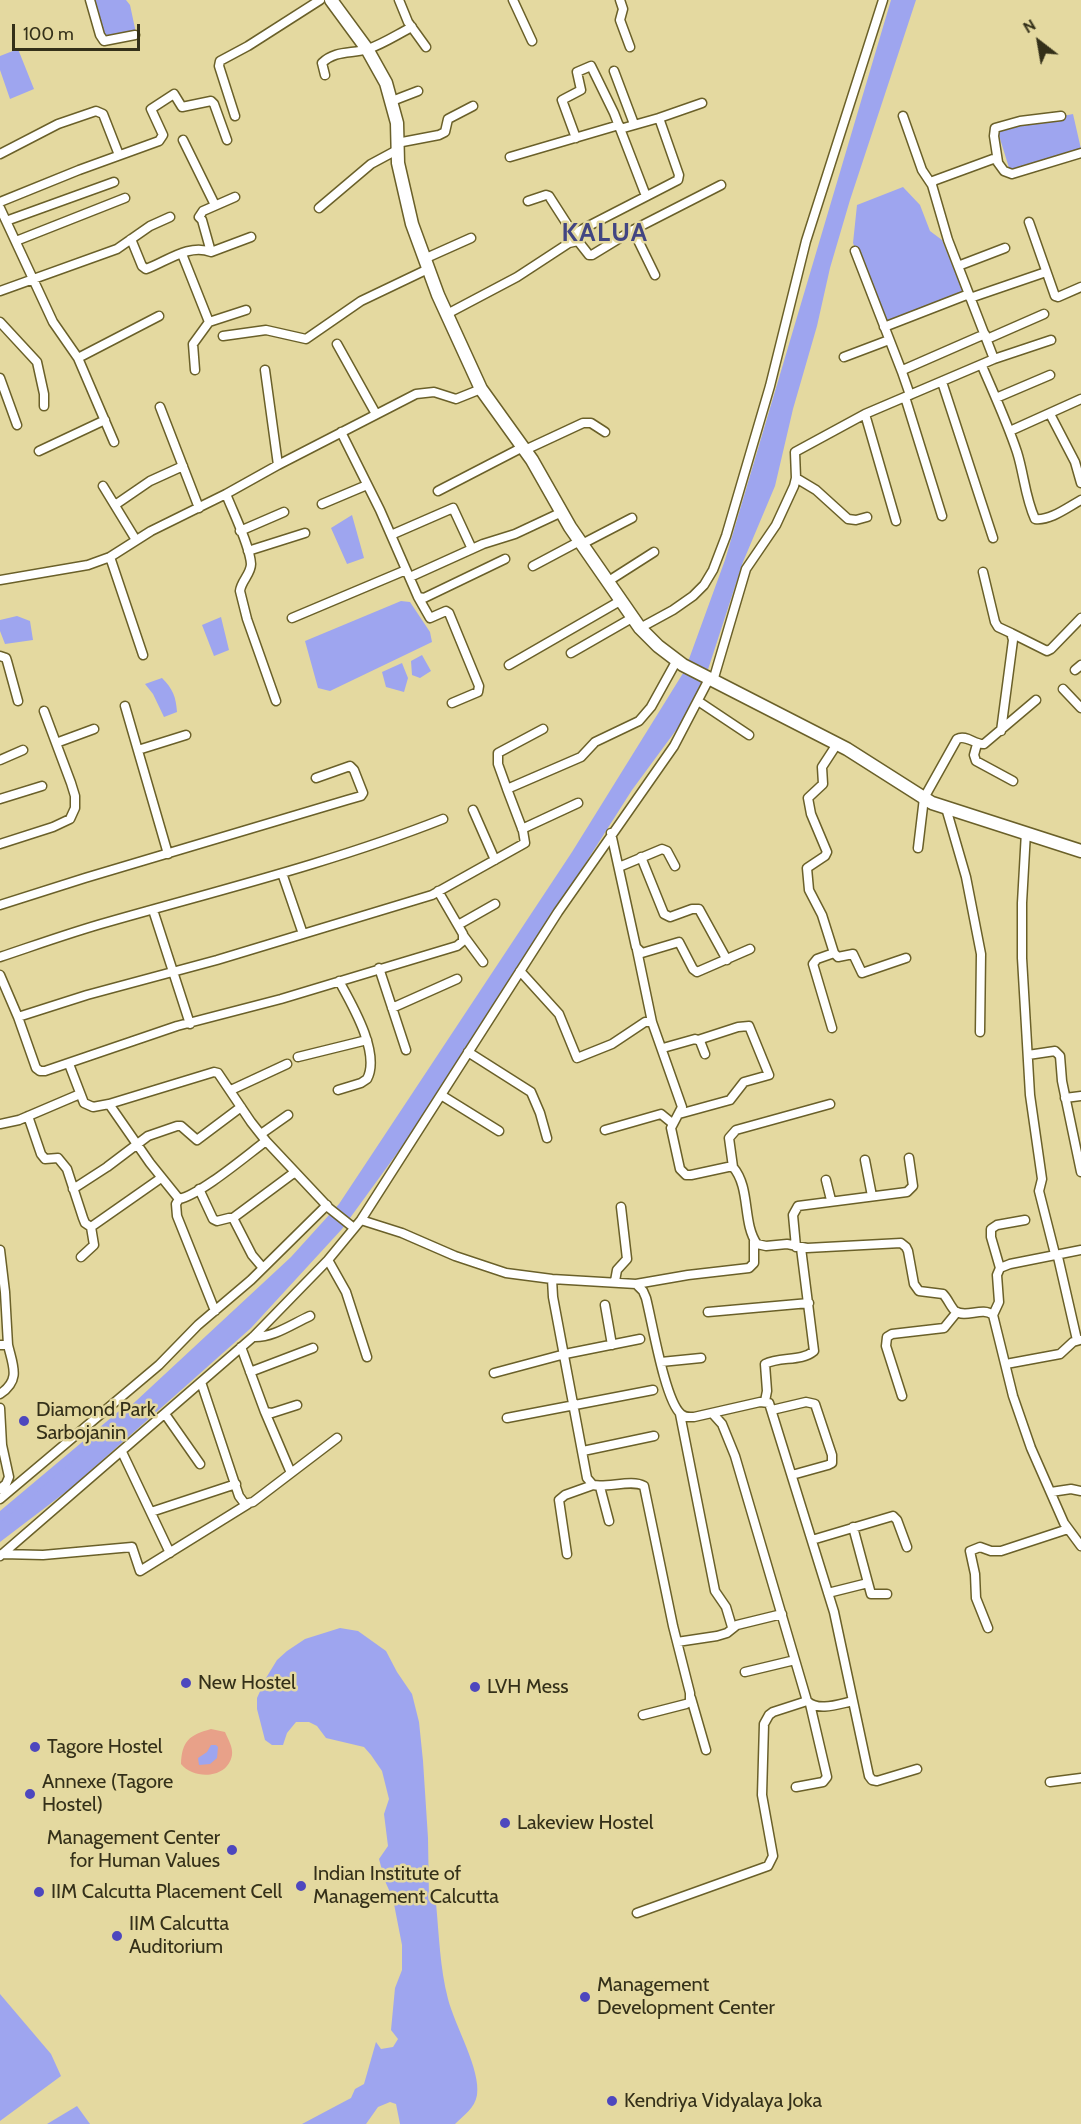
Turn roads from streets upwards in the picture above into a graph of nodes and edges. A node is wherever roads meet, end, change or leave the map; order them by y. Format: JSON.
{"nodes":[{"id":1,"x":90,"y":0,"type":"edge"},
{"id":2,"x":320,"y":0,"type":"edge"},
{"id":3,"x":331,"y":0,"type":"edge"},
{"id":4,"x":399,"y":0,"type":"edge"},
{"id":5,"x":513,"y":0,"type":"edge"},
{"id":6,"x":620,"y":0,"type":"edge"},
{"id":7,"x":883,"y":0,"type":"edge"},
{"id":8,"x":412,"y":27,"type":"junction"},
{"id":9,"x":135,"y":35,"type":"dead end"},
{"id":10,"x":532,"y":41,"type":"dead end"},
{"id":11,"x":426,"y":47,"type":"dead end"},
{"id":12,"x":630,"y":47,"type":"dead end"},
{"id":13,"x":367,"y":49,"type":"junction"},
{"id":14,"x":614,"y":70,"type":"dead end"},
{"id":15,"x":325,"y":75,"type":"dead end"},
{"id":16,"x":418,"y":91,"type":"dead end"},
{"id":17,"x":392,"y":101,"type":"junction"},
{"id":18,"x":702,"y":103,"type":"dead end"},
{"id":19,"x":473,"y":106,"type":"dead end"},
{"id":20,"x":235,"y":116,"type":"dead end"},
{"id":21,"x":903,"y":116,"type":"dead end"},
{"id":22,"x":1061,"y":116,"type":"dead end"},
{"id":23,"x":659,"y":118,"type":"junction"},
{"id":24,"x":634,"y":124,"type":"junction"},
{"id":25,"x":619,"y":127,"type":"junction"},
{"id":26,"x":576,"y":138,"type":"junction"},
{"id":27,"x":183,"y":140,"type":"dead end"},
{"id":28,"x":227,"y":140,"type":"dead end"},
{"id":29,"x":398,"y":146,"type":"junction"},
{"id":30,"x":1081,"y":153,"type":"edge"},
{"id":31,"x":0,"y":154,"type":"edge"},
{"id":32,"x":119,"y":156,"type":"junction"},
{"id":33,"x":510,"y":157,"type":"dead end"},
{"id":34,"x":999,"y":162,"type":"junction"},
{"id":35,"x":114,"y":182,"type":"dead end"},
{"id":36,"x":721,"y":185,"type":"dead end"},
{"id":37,"x":932,"y":185,"type":"junction"},
{"id":38,"x":646,"y":196,"type":"junction"},
{"id":39,"x":235,"y":197,"type":"dead end"},
{"id":40,"x":125,"y":198,"type":"dead end"},
{"id":41,"x":528,"y":201,"type":"dead end"},
{"id":42,"x":0,"y":202,"type":"edge"},
{"id":43,"x":215,"y":205,"type":"junction"},
{"id":44,"x":0,"y":208,"type":"edge"},
{"id":45,"x":320,"y":208,"type":"dead end"},
{"id":46,"x":170,"y":217,"type":"dead end"},
{"id":47,"x":6,"y":221,"type":"junction"},
{"id":48,"x":1029,"y":222,"type":"dead end"},
{"id":49,"x":633,"y":230,"type":"junction"},
{"id":50,"x":251,"y":237,"type":"dead end"},
{"id":51,"x":471,"y":238,"type":"dead end"},
{"id":52,"x":575,"y":238,"type":"junction"},
{"id":53,"x":131,"y":239,"type":"junction"},
{"id":54,"x":16,"y":241,"type":"junction"},
{"id":55,"x":1005,"y":248,"type":"dead end"},
{"id":56,"x":855,"y":251,"type":"dead end"},
{"id":57,"x":211,"y":252,"type":"junction"},
{"id":58,"x":182,"y":254,"type":"junction"},
{"id":59,"x":426,"y":264,"type":"junction"},
{"id":60,"x":958,"y":266,"type":"junction"},
{"id":61,"x":1046,"y":272,"type":"junction"},
{"id":62,"x":656,"y":275,"type":"dead end"},
{"id":63,"x":34,"y":279,"type":"junction"},
{"id":64,"x":1081,"y":286,"type":"edge"},
{"id":65,"x":0,"y":291,"type":"edge"},
{"id":66,"x":969,"y":296,"type":"junction"},
{"id":67,"x":246,"y":310,"type":"dead end"},
{"id":68,"x":447,"y":314,"type":"junction"},
{"id":69,"x":1044,"y":314,"type":"dead end"},
{"id":70,"x":159,"y":316,"type":"dead end"},
{"id":71,"x":0,"y":322,"type":"edge"},
{"id":72,"x":209,"y":322,"type":"junction"},
{"id":73,"x":884,"y":327,"type":"junction"},
{"id":74,"x":223,"y":336,"type":"dead end"},
{"id":75,"x":986,"y":336,"type":"junction"},
{"id":76,"x":889,"y":340,"type":"junction"},
{"id":77,"x":1051,"y":340,"type":"dead end"},
{"id":78,"x":337,"y":344,"type":"dead end"},
{"id":79,"x":844,"y":357,"type":"dead end"},
{"id":80,"x":78,"y":358,"type":"junction"},
{"id":81,"x":994,"y":359,"type":"junction"},
{"id":82,"x":982,"y":366,"type":"junction"},
{"id":83,"x":195,"y":370,"type":"dead end"},
{"id":84,"x":265,"y":370,"type":"dead end"},
{"id":85,"x":902,"y":372,"type":"junction"},
{"id":86,"x":1050,"y":375,"type":"dead end"},
{"id":87,"x":0,"y":378,"type":"edge"},
{"id":88,"x":942,"y":382,"type":"junction"},
{"id":89,"x":481,"y":389,"type":"junction"},
{"id":90,"x":907,"y":396,"type":"junction"},
{"id":91,"x":996,"y":398,"type":"junction"},
{"id":92,"x":1081,"y":399,"type":"edge"},
{"id":93,"x":44,"y":406,"type":"dead end"},
{"id":94,"x":160,"y":407,"type":"dead end"},
{"id":95,"x":376,"y":414,"type":"junction"},
{"id":96,"x":865,"y":414,"type":"junction"},
{"id":97,"x":1050,"y":414,"type":"junction"},
{"id":98,"x":105,"y":420,"type":"junction"},
{"id":99,"x":17,"y":425,"type":"dead end"},
{"id":100,"x":1010,"y":431,"type":"junction"},
{"id":101,"x":341,"y":432,"type":"junction"},
{"id":102,"x":605,"y":432,"type":"dead end"},
{"id":103,"x":114,"y":442,"type":"dead end"},
{"id":104,"x":524,"y":449,"type":"junction"},
{"id":105,"x":39,"y":451,"type":"dead end"},
{"id":106,"x":278,"y":465,"type":"junction"},
{"id":107,"x":183,"y":466,"type":"junction"},
{"id":108,"x":796,"y":478,"type":"junction"},
{"id":109,"x":1081,"y":483,"type":"edge"},
{"id":110,"x":367,"y":485,"type":"junction"},
{"id":111,"x":103,"y":486,"type":"dead end"},
{"id":112,"x":438,"y":490,"type":"dead end"},
{"id":113,"x":226,"y":494,"type":"junction"},
{"id":114,"x":1081,"y":500,"type":"edge"},
{"id":115,"x":322,"y":504,"type":"dead end"},
{"id":116,"x":115,"y":505,"type":"junction"},
{"id":117,"x":199,"y":508,"type":"junction"},
{"id":118,"x":284,"y":512,"type":"dead end"},
{"id":119,"x":562,"y":512,"type":"junction"},
{"id":120,"x":942,"y":516,"type":"dead end"},
{"id":121,"x":867,"y":517,"type":"dead end"},
{"id":122,"x":632,"y":518,"type":"dead end"},
{"id":123,"x":896,"y":521,"type":"dead end"},
{"id":124,"x":240,"y":531,"type":"junction"},
{"id":125,"x":305,"y":533,"type":"dead end"},
{"id":126,"x":391,"y":535,"type":"junction"},
{"id":127,"x":993,"y":538,"type":"dead end"},
{"id":128,"x":136,"y":540,"type":"junction"},
{"id":129,"x":581,"y":543,"type":"junction"},
{"id":130,"x":472,"y":549,"type":"junction"},
{"id":131,"x":248,"y":551,"type":"junction"},
{"id":132,"x":654,"y":552,"type":"dead end"},
{"id":133,"x":110,"y":557,"type":"junction"},
{"id":134,"x":506,"y":559,"type":"dead end"},
{"id":135,"x":533,"y":566,"type":"dead end"},
{"id":136,"x":983,"y":572,"type":"dead end"},
{"id":137,"x":408,"y":573,"type":"junction"},
{"id":138,"x":0,"y":580,"type":"edge"},
{"id":139,"x":607,"y":582,"type":"junction"},
{"id":140,"x":418,"y":597,"type":"junction"},
{"id":141,"x":620,"y":601,"type":"junction"},
{"id":142,"x":292,"y":618,"type":"dead end"},
{"id":143,"x":1081,"y":618,"type":"edge"},
{"id":144,"x":636,"y":623,"type":"junction"},
{"id":145,"x":1011,"y":633,"type":"junction"},
{"id":146,"x":571,"y":653,"type":"dead end"},
{"id":147,"x":143,"y":655,"type":"dead end"},
{"id":148,"x":0,"y":656,"type":"edge"},
{"id":149,"x":680,"y":662,"type":"junction"},
{"id":150,"x":509,"y":665,"type":"dead end"},
{"id":151,"x":708,"y":679,"type":"junction"},
{"id":152,"x":1062,"y":689,"type":"dead end"},
{"id":153,"x":1036,"y":700,"type":"dead end"},
{"id":154,"x":18,"y":701,"type":"dead end"},
{"id":155,"x":276,"y":701,"type":"dead end"},
{"id":156,"x":698,"y":701,"type":"junction"},
{"id":157,"x":452,"y":703,"type":"dead end"},
{"id":158,"x":125,"y":706,"type":"dead end"},
{"id":159,"x":1081,"y":708,"type":"edge"},
{"id":160,"x":44,"y":711,"type":"dead end"},
{"id":161,"x":94,"y":729,"type":"dead end"},
{"id":162,"x":543,"y":729,"type":"dead end"},
{"id":163,"x":1001,"y":731,"type":"junction"},
{"id":164,"x":186,"y":735,"type":"dead end"},
{"id":165,"x":749,"y":735,"type":"dead end"},
{"id":166,"x":56,"y":743,"type":"junction"},
{"id":167,"x":837,"y":744,"type":"junction"},
{"id":168,"x":977,"y":744,"type":"junction"},
{"id":169,"x":22,"y":750,"type":"dead end"},
{"id":170,"x":138,"y":750,"type":"junction"},
{"id":171,"x":0,"y":760,"type":"edge"},
{"id":172,"x":316,"y":778,"type":"dead end"},
{"id":173,"x":1013,"y":781,"type":"dead end"},
{"id":174,"x":42,"y":786,"type":"dead end"},
{"id":175,"x":507,"y":789,"type":"junction"},
{"id":176,"x":924,"y":798,"type":"junction"},
{"id":177,"x":0,"y":799,"type":"edge"},
{"id":178,"x":578,"y":803,"type":"dead end"},
{"id":179,"x":946,"y":808,"type":"junction"},
{"id":180,"x":473,"y":810,"type":"dead end"},
{"id":181,"x":442,"y":819,"type":"dead end"},
{"id":182,"x":522,"y":829,"type":"junction"},
{"id":183,"x":1026,"y":832,"type":"junction"},
{"id":184,"x":611,"y":833,"type":"junction"},
{"id":185,"x":0,"y":844,"type":"edge"},
{"id":186,"x":918,"y":848,"type":"dead end"},
{"id":187,"x":1081,"y":851,"type":"edge"},
{"id":188,"x":168,"y":854,"type":"junction"},
{"id":189,"x":641,"y":857,"type":"junction"},
{"id":190,"x":495,"y":861,"type":"junction"},
{"id":191,"x":675,"y":866,"type":"dead end"},
{"id":192,"x":619,"y":867,"type":"junction"},
{"id":193,"x":282,"y":873,"type":"junction"},
{"id":194,"x":438,"y":891,"type":"junction"},
{"id":195,"x":495,"y":904,"type":"dead end"},
{"id":196,"x":0,"y":905,"type":"edge"},
{"id":197,"x":153,"y":910,"type":"junction"},
{"id":198,"x":458,"y":925,"type":"junction"},
{"id":199,"x":303,"y":934,"type":"junction"},
{"id":200,"x":463,"y":934,"type":"junction"},
{"id":201,"x":750,"y":949,"type":"dead end"},
{"id":202,"x":637,"y":950,"type":"junction"},
{"id":203,"x":834,"y":953,"type":"junction"},
{"id":204,"x":0,"y":957,"type":"edge"},
{"id":205,"x":906,"y":958,"type":"dead end"},
{"id":206,"x":727,"y":960,"type":"junction"},
{"id":207,"x":483,"y":962,"type":"dead end"},
{"id":208,"x":379,"y":969,"type":"junction"},
{"id":209,"x":173,"y":971,"type":"junction"},
{"id":210,"x":520,"y":971,"type":"junction"},
{"id":211,"x":0,"y":975,"type":"edge"},
{"id":212,"x":457,"y":979,"type":"dead end"},
{"id":213,"x":339,"y":981,"type":"junction"},
{"id":214,"x":392,"y":1008,"type":"junction"},
{"id":215,"x":18,"y":1017,"type":"junction"},
{"id":216,"x":652,"y":1022,"type":"junction"},
{"id":217,"x":190,"y":1024,"type":"junction"},
{"id":218,"x":832,"y":1028,"type":"dead end"},
{"id":219,"x":980,"y":1032,"type":"dead end"},
{"id":220,"x":367,"y":1040,"type":"junction"},
{"id":221,"x":698,"y":1040,"type":"junction"},
{"id":222,"x":663,"y":1048,"type":"junction"},
{"id":223,"x":406,"y":1050,"type":"dead end"},
{"id":224,"x":468,"y":1052,"type":"junction"},
{"id":225,"x":705,"y":1054,"type":"dead end"},
{"id":226,"x":1028,"y":1055,"type":"junction"},
{"id":227,"x":298,"y":1057,"type":"dead end"},
{"id":228,"x":69,"y":1064,"type":"junction"},
{"id":229,"x":287,"y":1064,"type":"dead end"},
{"id":230,"x":231,"y":1090,"type":"junction"},
{"id":231,"x":338,"y":1090,"type":"dead end"},
{"id":232,"x":80,"y":1094,"type":"junction"},
{"id":233,"x":441,"y":1095,"type":"junction"},
{"id":234,"x":1081,"y":1096,"type":"edge"},
{"id":235,"x":1065,"y":1098,"type":"junction"},
{"id":236,"x":109,"y":1104,"type":"junction"},
{"id":237,"x":830,"y":1104,"type":"dead end"},
{"id":238,"x":241,"y":1107,"type":"junction"},
{"id":239,"x":679,"y":1114,"type":"junction"},
{"id":240,"x":288,"y":1115,"type":"dead end"},
{"id":241,"x":28,"y":1116,"type":"junction"},
{"id":242,"x":672,"y":1123,"type":"junction"},
{"id":243,"x":0,"y":1124,"type":"edge"},
{"id":244,"x":605,"y":1130,"type":"dead end"},
{"id":245,"x":499,"y":1131,"type":"dead end"},
{"id":246,"x":263,"y":1138,"type":"junction"},
{"id":247,"x":548,"y":1138,"type":"dead end"},
{"id":248,"x":137,"y":1145,"type":"junction"},
{"id":249,"x":1079,"y":1152,"type":"edge"},
{"id":250,"x":909,"y":1158,"type":"dead end"},
{"id":251,"x":865,"y":1160,"type":"dead end"},
{"id":252,"x":733,"y":1167,"type":"junction"},
{"id":253,"x":294,"y":1172,"type":"junction"},
{"id":254,"x":1081,"y":1172,"type":"edge"},
{"id":255,"x":161,"y":1178,"type":"junction"},
{"id":256,"x":826,"y":1180,"type":"dead end"},
{"id":257,"x":73,"y":1189,"type":"junction"},
{"id":258,"x":199,"y":1189,"type":"junction"},
{"id":259,"x":872,"y":1196,"type":"junction"},
{"id":260,"x":179,"y":1199,"type":"junction"},
{"id":261,"x":831,"y":1200,"type":"junction"},
{"id":262,"x":328,"y":1207,"type":"junction"},
{"id":263,"x":621,"y":1207,"type":"dead end"},
{"id":264,"x":233,"y":1218,"type":"junction"},
{"id":265,"x":361,"y":1220,"type":"junction"},
{"id":266,"x":1025,"y":1220,"type":"dead end"},
{"id":267,"x":352,"y":1226,"type":"junction"},
{"id":268,"x":91,"y":1227,"type":"junction"},
{"id":269,"x":754,"y":1241,"type":"junction"},
{"id":270,"x":799,"y":1247,"type":"junction"},
{"id":271,"x":0,"y":1250,"type":"edge"},
{"id":272,"x":1081,"y":1250,"type":"edge"},
{"id":273,"x":1056,"y":1254,"type":"junction"},
{"id":274,"x":81,"y":1257,"type":"dead end"},
{"id":275,"x":328,"y":1260,"type":"junction"},
{"id":276,"x":263,"y":1268,"type":"junction"},
{"id":277,"x":1000,"y":1268,"type":"junction"},
{"id":278,"x":552,"y":1279,"type":"junction"},
{"id":279,"x":615,"y":1281,"type":"junction"},
{"id":280,"x":636,"y":1284,"type":"junction"},
{"id":281,"x":2,"y":1288,"type":"edge"},
{"id":282,"x":808,"y":1303,"type":"junction"},
{"id":283,"x":605,"y":1305,"type":"dead end"},
{"id":284,"x":215,"y":1311,"type":"junction"},
{"id":285,"x":708,"y":1312,"type":"dead end"},
{"id":286,"x":957,"y":1312,"type":"junction"},
{"id":287,"x":993,"y":1315,"type":"junction"},
{"id":288,"x":310,"y":1316,"type":"dead end"},
{"id":289,"x":253,"y":1337,"type":"junction"},
{"id":290,"x":640,"y":1339,"type":"dead end"},
{"id":291,"x":1079,"y":1340,"type":"edge"},
{"id":292,"x":4,"y":1345,"type":"edge"},
{"id":293,"x":612,"y":1345,"type":"junction"},
{"id":294,"x":241,"y":1347,"type":"junction"},
{"id":295,"x":312,"y":1348,"type":"dead end"},
{"id":296,"x":565,"y":1354,"type":"junction"},
{"id":297,"x":367,"y":1357,"type":"dead end"},
{"id":298,"x":701,"y":1358,"type":"dead end"},
{"id":299,"x":661,"y":1362,"type":"junction"},
{"id":300,"x":1006,"y":1364,"type":"junction"},
{"id":301,"x":250,"y":1372,"type":"junction"},
{"id":302,"x":494,"y":1372,"type":"dead end"},
{"id":303,"x":201,"y":1382,"type":"junction"},
{"id":304,"x":653,"y":1390,"type":"dead end"},
{"id":305,"x":0,"y":1394,"type":"edge"},
{"id":306,"x":902,"y":1396,"type":"dead end"},
{"id":307,"x":765,"y":1401,"type":"junction"},
{"id":308,"x":297,"y":1405,"type":"dead end"},
{"id":309,"x":574,"y":1406,"type":"junction"},
{"id":310,"x":0,"y":1408,"type":"edge"},
{"id":311,"x":772,"y":1410,"type":"junction"},
{"id":312,"x":265,"y":1412,"type":"junction"},
{"id":313,"x":165,"y":1414,"type":"junction"},
{"id":314,"x":680,"y":1414,"type":"junction"},
{"id":315,"x":713,"y":1414,"type":"junction"},
{"id":316,"x":507,"y":1418,"type":"dead end"},
{"id":317,"x":654,"y":1436,"type":"dead end"},
{"id":318,"x":337,"y":1438,"type":"dead end"},
{"id":319,"x":1,"y":1440,"type":"edge"},
{"id":320,"x":583,"y":1451,"type":"junction"},
{"id":321,"x":122,"y":1452,"type":"junction"},
{"id":322,"x":200,"y":1464,"type":"dead end"},
{"id":323,"x":291,"y":1473,"type":"junction"},
{"id":324,"x":792,"y":1475,"type":"junction"},
{"id":325,"x":236,"y":1484,"type":"junction"},
{"id":326,"x":597,"y":1486,"type":"junction"},
{"id":327,"x":0,"y":1489,"type":"edge"},
{"id":328,"x":1081,"y":1491,"type":"edge"},
{"id":329,"x":1051,"y":1492,"type":"junction"},
{"id":330,"x":0,"y":1499,"type":"edge"},
{"id":331,"x":248,"y":1504,"type":"junction"},
{"id":332,"x":151,"y":1512,"type":"junction"},
{"id":333,"x":609,"y":1521,"type":"dead end"},
{"id":334,"x":853,"y":1527,"type":"junction"},
{"id":335,"x":1068,"y":1529,"type":"junction"},
{"id":336,"x":812,"y":1540,"type":"junction"},
{"id":337,"x":1081,"y":1546,"type":"edge"},
{"id":338,"x":907,"y":1547,"type":"dead end"},
{"id":339,"x":170,"y":1553,"type":"junction"},
{"id":340,"x":567,"y":1554,"type":"dead end"},
{"id":341,"x":1,"y":1555,"type":"edge"},
{"id":342,"x":868,"y":1583,"type":"junction"},
{"id":343,"x":828,"y":1593,"type":"junction"},
{"id":344,"x":887,"y":1594,"type":"dead end"},
{"id":345,"x":782,"y":1614,"type":"junction"},
{"id":346,"x":732,"y":1628,"type":"junction"},
{"id":347,"x":988,"y":1628,"type":"dead end"},
{"id":348,"x":677,"y":1642,"type":"junction"},
{"id":349,"x":795,"y":1660,"type":"junction"},
{"id":350,"x":745,"y":1672,"type":"dead end"},
{"id":351,"x":691,"y":1698,"type":"junction"},
{"id":352,"x":854,"y":1701,"type":"junction"},
{"id":353,"x":808,"y":1702,"type":"junction"},
{"id":354,"x":643,"y":1715,"type":"dead end"},
{"id":355,"x":706,"y":1750,"type":"dead end"},
{"id":356,"x":917,"y":1769,"type":"dead end"},
{"id":357,"x":1081,"y":1778,"type":"edge"},
{"id":358,"x":1050,"y":1782,"type":"dead end"},
{"id":359,"x":796,"y":1787,"type":"dead end"},
{"id":360,"x":637,"y":1913,"type":"dead end"}],
"edges":[{"from":1,"to":9,"type":"street"},
{"from":2,"to":20,"type":"street"},
{"from":3,"to":13,"type":"street"},
{"from":4,"to":8,"type":"street"},
{"from":5,"to":10,"type":"street"},
{"from":6,"to":12,"type":"street"},
{"from":7,"to":144,"type":"street"},
{"from":8,"to":11,"type":"street"},
{"from":8,"to":13,"type":"street"},
{"from":13,"to":15,"type":"street"},
{"from":13,"to":17,"type":"street"},
{"from":14,"to":24,"type":"street"},
{"from":16,"to":17,"type":"street"},
{"from":17,"to":29,"type":"street"},
{"from":18,"to":23,"type":"street"},
{"from":19,"to":29,"type":"street"},
{"from":21,"to":37,"type":"street"},
{"from":22,"to":34,"type":"street"},
{"from":23,"to":24,"type":"street"},
{"from":23,"to":38,"type":"street"},
{"from":24,"to":25,"type":"street"},
{"from":25,"to":26,"type":"street"},
{"from":25,"to":26,"type":"street"},
{"from":25,"to":38,"type":"street"},
{"from":26,"to":33,"type":"street"},
{"from":27,"to":43,"type":"street"},
{"from":28,"to":32,"type":"street"},
{"from":29,"to":45,"type":"street"},
{"from":29,"to":59,"type":"street"},
{"from":30,"to":34,"type":"street"},
{"from":31,"to":32,"type":"street"},
{"from":32,"to":42,"type":"street"},
{"from":34,"to":37,"type":"street"},
{"from":35,"to":47,"type":"street"},
{"from":36,"to":49,"type":"street"},
{"from":37,"to":60,"type":"street"},
{"from":38,"to":52,"type":"street"},
{"from":39,"to":43,"type":"street"},
{"from":40,"to":54,"type":"street"},
{"from":41,"to":52,"type":"street"},
{"from":43,"to":57,"type":"street"},
{"from":44,"to":47,"type":"street"},
{"from":46,"to":53,"type":"street"},
{"from":47,"to":54,"type":"street"},
{"from":48,"to":61,"type":"street"},
{"from":49,"to":52,"type":"street"},
{"from":49,"to":62,"type":"street"},
{"from":50,"to":57,"type":"street"},
{"from":51,"to":59,"type":"street"},
{"from":52,"to":68,"type":"street"},
{"from":53,"to":58,"type":"street"},
{"from":53,"to":63,"type":"street"},
{"from":54,"to":63,"type":"street"},
{"from":55,"to":60,"type":"street"},
{"from":56,"to":73,"type":"street"},
{"from":57,"to":58,"type":"street"},
{"from":58,"to":72,"type":"street"},
{"from":59,"to":68,"type":"street"},
{"from":59,"to":74,"type":"street"},
{"from":60,"to":66,"type":"street"},
{"from":61,"to":64,"type":"street"},
{"from":61,"to":66,"type":"street"},
{"from":63,"to":65,"type":"street"},
{"from":63,"to":80,"type":"street"},
{"from":66,"to":73,"type":"street"},
{"from":66,"to":75,"type":"street"},
{"from":67,"to":72,"type":"street"},
{"from":68,"to":89,"type":"street"},
{"from":69,"to":75,"type":"street"},
{"from":70,"to":80,"type":"street"},
{"from":71,"to":93,"type":"street"},
{"from":72,"to":83,"type":"street"},
{"from":73,"to":76,"type":"street"},
{"from":75,"to":81,"type":"street"},
{"from":75,"to":85,"type":"street"},
{"from":76,"to":79,"type":"street"},
{"from":76,"to":85,"type":"street"},
{"from":77,"to":81,"type":"street"},
{"from":78,"to":95,"type":"street"},
{"from":80,"to":98,"type":"street"},
{"from":81,"to":82,"type":"street"},
{"from":82,"to":88,"type":"street"},
{"from":82,"to":91,"type":"street"},
{"from":84,"to":106,"type":"street"},
{"from":85,"to":90,"type":"street"},
{"from":86,"to":91,"type":"street"},
{"from":87,"to":99,"type":"street"},
{"from":88,"to":90,"type":"street"},
{"from":88,"to":127,"type":"street"},
{"from":89,"to":95,"type":"street"},
{"from":89,"to":104,"type":"street"},
{"from":90,"to":96,"type":"street"},
{"from":90,"to":120,"type":"street"},
{"from":91,"to":100,"type":"street"},
{"from":92,"to":97,"type":"street"},
{"from":94,"to":107,"type":"street"},
{"from":95,"to":101,"type":"street"},
{"from":96,"to":108,"type":"street"},
{"from":96,"to":123,"type":"street"},
{"from":97,"to":100,"type":"street"},
{"from":97,"to":109,"type":"street"},
{"from":98,"to":103,"type":"street"},
{"from":98,"to":105,"type":"street"},
{"from":100,"to":114,"type":"street"},
{"from":101,"to":106,"type":"street"},
{"from":101,"to":110,"type":"street"},
{"from":102,"to":104,"type":"street"},
{"from":104,"to":112,"type":"street"},
{"from":104,"to":119,"type":"street"},
{"from":106,"to":113,"type":"street"},
{"from":107,"to":116,"type":"street"},
{"from":107,"to":117,"type":"street"},
{"from":108,"to":121,"type":"street"},
{"from":108,"to":151,"type":"street"},
{"from":110,"to":115,"type":"street"},
{"from":110,"to":126,"type":"street"},
{"from":111,"to":116,"type":"street"},
{"from":113,"to":117,"type":"street"},
{"from":113,"to":124,"type":"street"},
{"from":116,"to":128,"type":"street"},
{"from":117,"to":128,"type":"street"},
{"from":118,"to":124,"type":"street"},
{"from":119,"to":129,"type":"street"},
{"from":119,"to":130,"type":"street"},
{"from":122,"to":129,"type":"street"},
{"from":124,"to":131,"type":"street"},
{"from":125,"to":131,"type":"street"},
{"from":126,"to":130,"type":"street"},
{"from":126,"to":137,"type":"street"},
{"from":128,"to":133,"type":"street"},
{"from":129,"to":135,"type":"street"},
{"from":129,"to":139,"type":"street"},
{"from":130,"to":137,"type":"street"},
{"from":131,"to":155,"type":"street"},
{"from":132,"to":139,"type":"street"},
{"from":133,"to":138,"type":"street"},
{"from":133,"to":147,"type":"street"},
{"from":134,"to":140,"type":"street"},
{"from":136,"to":145,"type":"street"},
{"from":137,"to":140,"type":"street"},
{"from":137,"to":142,"type":"street"},
{"from":139,"to":141,"type":"street"},
{"from":140,"to":157,"type":"street"},
{"from":141,"to":144,"type":"street"},
{"from":141,"to":150,"type":"street"},
{"from":143,"to":145,"type":"street"},
{"from":144,"to":146,"type":"street"},
{"from":144,"to":149,"type":"street"},
{"from":145,"to":163,"type":"street"},
{"from":148,"to":154,"type":"street"},
{"from":149,"to":151,"type":"street"},
{"from":149,"to":175,"type":"street"},
{"from":151,"to":156,"type":"street"},
{"from":151,"to":167,"type":"street"},
{"from":152,"to":159,"type":"street"},
{"from":153,"to":163,"type":"street"},
{"from":156,"to":165,"type":"street"},
{"from":156,"to":184,"type":"street"},
{"from":158,"to":170,"type":"street"},
{"from":160,"to":166,"type":"street"},
{"from":161,"to":166,"type":"street"},
{"from":162,"to":175,"type":"street"},
{"from":163,"to":168,"type":"street"},
{"from":164,"to":170,"type":"street"},
{"from":166,"to":185,"type":"street"},
{"from":167,"to":176,"type":"street"},
{"from":167,"to":203,"type":"street"},
{"from":168,"to":173,"type":"street"},
{"from":168,"to":176,"type":"street"},
{"from":169,"to":171,"type":"street"},
{"from":170,"to":188,"type":"street"},
{"from":172,"to":188,"type":"street"},
{"from":174,"to":177,"type":"street"},
{"from":175,"to":182,"type":"street"},
{"from":176,"to":179,"type":"street"},
{"from":176,"to":186,"type":"street"},
{"from":178,"to":182,"type":"street"},
{"from":179,"to":183,"type":"street"},
{"from":179,"to":219,"type":"street"},
{"from":180,"to":190,"type":"street"},
{"from":181,"to":193,"type":"street"},
{"from":182,"to":190,"type":"street"},
{"from":183,"to":187,"type":"street"},
{"from":183,"to":226,"type":"street"},
{"from":184,"to":192,"type":"street"},
{"from":184,"to":210,"type":"street"},
{"from":188,"to":196,"type":"street"},
{"from":189,"to":191,"type":"street"},
{"from":189,"to":192,"type":"street"},
{"from":189,"to":206,"type":"street"},
{"from":190,"to":194,"type":"street"},
{"from":192,"to":202,"type":"street"},
{"from":193,"to":197,"type":"street"},
{"from":193,"to":199,"type":"street"},
{"from":194,"to":198,"type":"street"},
{"from":194,"to":199,"type":"street"},
{"from":195,"to":198,"type":"street"},
{"from":197,"to":204,"type":"street"},
{"from":197,"to":209,"type":"street"},
{"from":198,"to":200,"type":"street"},
{"from":199,"to":209,"type":"street"},
{"from":200,"to":207,"type":"street"},
{"from":200,"to":208,"type":"street"},
{"from":201,"to":206,"type":"street"},
{"from":202,"to":206,"type":"street"},
{"from":202,"to":216,"type":"street"},
{"from":203,"to":205,"type":"street"},
{"from":203,"to":218,"type":"street"},
{"from":208,"to":213,"type":"street"},
{"from":208,"to":214,"type":"street"},
{"from":209,"to":215,"type":"street"},
{"from":209,"to":217,"type":"street"},
{"from":210,"to":216,"type":"street"},
{"from":210,"to":224,"type":"street"},
{"from":211,"to":215,"type":"street"},
{"from":212,"to":214,"type":"street"},
{"from":213,"to":217,"type":"street"},
{"from":213,"to":220,"type":"street"},
{"from":214,"to":223,"type":"street"},
{"from":215,"to":228,"type":"street"},
{"from":216,"to":222,"type":"street"},
{"from":217,"to":228,"type":"street"},
{"from":220,"to":227,"type":"street"},
{"from":220,"to":231,"type":"street"},
{"from":221,"to":222,"type":"street"},
{"from":221,"to":225,"type":"street"},
{"from":221,"to":239,"type":"street"},
{"from":222,"to":239,"type":"street"},
{"from":224,"to":233,"type":"street"},
{"from":224,"to":247,"type":"street"},
{"from":226,"to":235,"type":"street"},
{"from":226,"to":273,"type":"street"},
{"from":228,"to":232,"type":"street"},
{"from":229,"to":230,"type":"street"},
{"from":230,"to":236,"type":"street"},
{"from":230,"to":238,"type":"street"},
{"from":232,"to":236,"type":"street"},
{"from":232,"to":241,"type":"street"},
{"from":233,"to":245,"type":"street"},
{"from":233,"to":265,"type":"street"},
{"from":234,"to":235,"type":"street"},
{"from":235,"to":249,"type":"street"},
{"from":236,"to":248,"type":"street"},
{"from":237,"to":252,"type":"street"},
{"from":238,"to":246,"type":"street"},
{"from":238,"to":248,"type":"street"},
{"from":239,"to":242,"type":"street"},
{"from":240,"to":246,"type":"street"},
{"from":241,"to":243,"type":"street"},
{"from":241,"to":257,"type":"street"},
{"from":242,"to":244,"type":"street"},
{"from":242,"to":252,"type":"street"},
{"from":246,"to":253,"type":"street"},
{"from":246,"to":258,"type":"street"},
{"from":248,"to":255,"type":"street"},
{"from":248,"to":257,"type":"street"},
{"from":249,"to":254,"type":"street"},
{"from":250,"to":259,"type":"street"},
{"from":251,"to":259,"type":"street"},
{"from":252,"to":269,"type":"street"},
{"from":253,"to":262,"type":"street"},
{"from":253,"to":264,"type":"street"},
{"from":255,"to":260,"type":"street"},
{"from":255,"to":268,"type":"street"},
{"from":256,"to":261,"type":"street"},
{"from":257,"to":268,"type":"street"},
{"from":258,"to":260,"type":"street"},
{"from":258,"to":264,"type":"street"},
{"from":259,"to":261,"type":"street"},
{"from":260,"to":284,"type":"street"},
{"from":261,"to":270,"type":"street"},
{"from":262,"to":267,"type":"street"},
{"from":262,"to":276,"type":"street"},
{"from":263,"to":279,"type":"street"},
{"from":264,"to":276,"type":"street"},
{"from":265,"to":267,"type":"street"},
{"from":265,"to":278,"type":"street"},
{"from":266,"to":277,"type":"street"},
{"from":267,"to":275,"type":"street"},
{"from":268,"to":274,"type":"street"},
{"from":269,"to":270,"type":"street"},
{"from":269,"to":280,"type":"street"},
{"from":270,"to":282,"type":"street"},
{"from":270,"to":286,"type":"street"},
{"from":271,"to":281,"type":"street"},
{"from":272,"to":273,"type":"street"},
{"from":273,"to":277,"type":"street"},
{"from":273,"to":291,"type":"street"},
{"from":275,"to":289,"type":"street"},
{"from":275,"to":297,"type":"street"},
{"from":276,"to":284,"type":"street"},
{"from":277,"to":287,"type":"street"},
{"from":278,"to":279,"type":"street"},
{"from":278,"to":296,"type":"street"},
{"from":279,"to":280,"type":"street"},
{"from":280,"to":299,"type":"street"},
{"from":281,"to":292,"type":"street"},
{"from":282,"to":285,"type":"street"},
{"from":282,"to":307,"type":"street"},
{"from":283,"to":293,"type":"street"},
{"from":284,"to":330,"type":"street"},
{"from":286,"to":287,"type":"street"},
{"from":286,"to":306,"type":"street"},
{"from":287,"to":300,"type":"street"},
{"from":288,"to":289,"type":"street"},
{"from":289,"to":294,"type":"street"},
{"from":290,"to":293,"type":"street"},
{"from":291,"to":300,"type":"street"},
{"from":292,"to":305,"type":"street"},
{"from":293,"to":296,"type":"street"},
{"from":294,"to":301,"type":"street"},
{"from":294,"to":303,"type":"street"},
{"from":295,"to":301,"type":"street"},
{"from":296,"to":302,"type":"street"},
{"from":296,"to":309,"type":"street"},
{"from":298,"to":299,"type":"street"},
{"from":299,"to":314,"type":"street"},
{"from":300,"to":329,"type":"street"},
{"from":301,"to":312,"type":"street"},
{"from":303,"to":313,"type":"street"},
{"from":303,"to":325,"type":"street"},
{"from":304,"to":309,"type":"street"},
{"from":307,"to":311,"type":"street"},
{"from":307,"to":315,"type":"street"},
{"from":308,"to":312,"type":"street"},
{"from":309,"to":316,"type":"street"},
{"from":309,"to":320,"type":"street"},
{"from":310,"to":319,"type":"street"},
{"from":311,"to":324,"type":"street"},
{"from":311,"to":324,"type":"street"},
{"from":312,"to":323,"type":"street"},
{"from":313,"to":321,"type":"street"},
{"from":313,"to":322,"type":"street"},
{"from":314,"to":315,"type":"street"},
{"from":314,"to":346,"type":"street"},
{"from":315,"to":345,"type":"street"},
{"from":317,"to":320,"type":"street"},
{"from":318,"to":323,"type":"street"},
{"from":319,"to":327,"type":"street"},
{"from":320,"to":326,"type":"street"},
{"from":321,"to":332,"type":"street"},
{"from":321,"to":341,"type":"street"},
{"from":323,"to":331,"type":"street"},
{"from":324,"to":336,"type":"street"},
{"from":325,"to":331,"type":"street"},
{"from":325,"to":332,"type":"street"},
{"from":326,"to":333,"type":"street"},
{"from":326,"to":340,"type":"street"},
{"from":326,"to":348,"type":"street"},
{"from":328,"to":329,"type":"street"},
{"from":329,"to":335,"type":"street"},
{"from":331,"to":339,"type":"street"},
{"from":332,"to":339,"type":"street"},
{"from":334,"to":336,"type":"street"},
{"from":334,"to":338,"type":"street"},
{"from":334,"to":342,"type":"street"},
{"from":335,"to":337,"type":"street"},
{"from":335,"to":347,"type":"street"},
{"from":336,"to":343,"type":"street"},
{"from":339,"to":341,"type":"street"},
{"from":342,"to":343,"type":"street"},
{"from":342,"to":344,"type":"street"},
{"from":343,"to":352,"type":"street"},
{"from":345,"to":346,"type":"street"},
{"from":345,"to":349,"type":"street"},
{"from":346,"to":348,"type":"street"},
{"from":348,"to":351,"type":"street"},
{"from":349,"to":350,"type":"street"},
{"from":349,"to":353,"type":"street"},
{"from":351,"to":354,"type":"street"},
{"from":351,"to":355,"type":"street"},
{"from":352,"to":353,"type":"street"},
{"from":352,"to":356,"type":"street"},
{"from":353,"to":359,"type":"street"},
{"from":353,"to":360,"type":"street"},
{"from":357,"to":358,"type":"street"}]}
